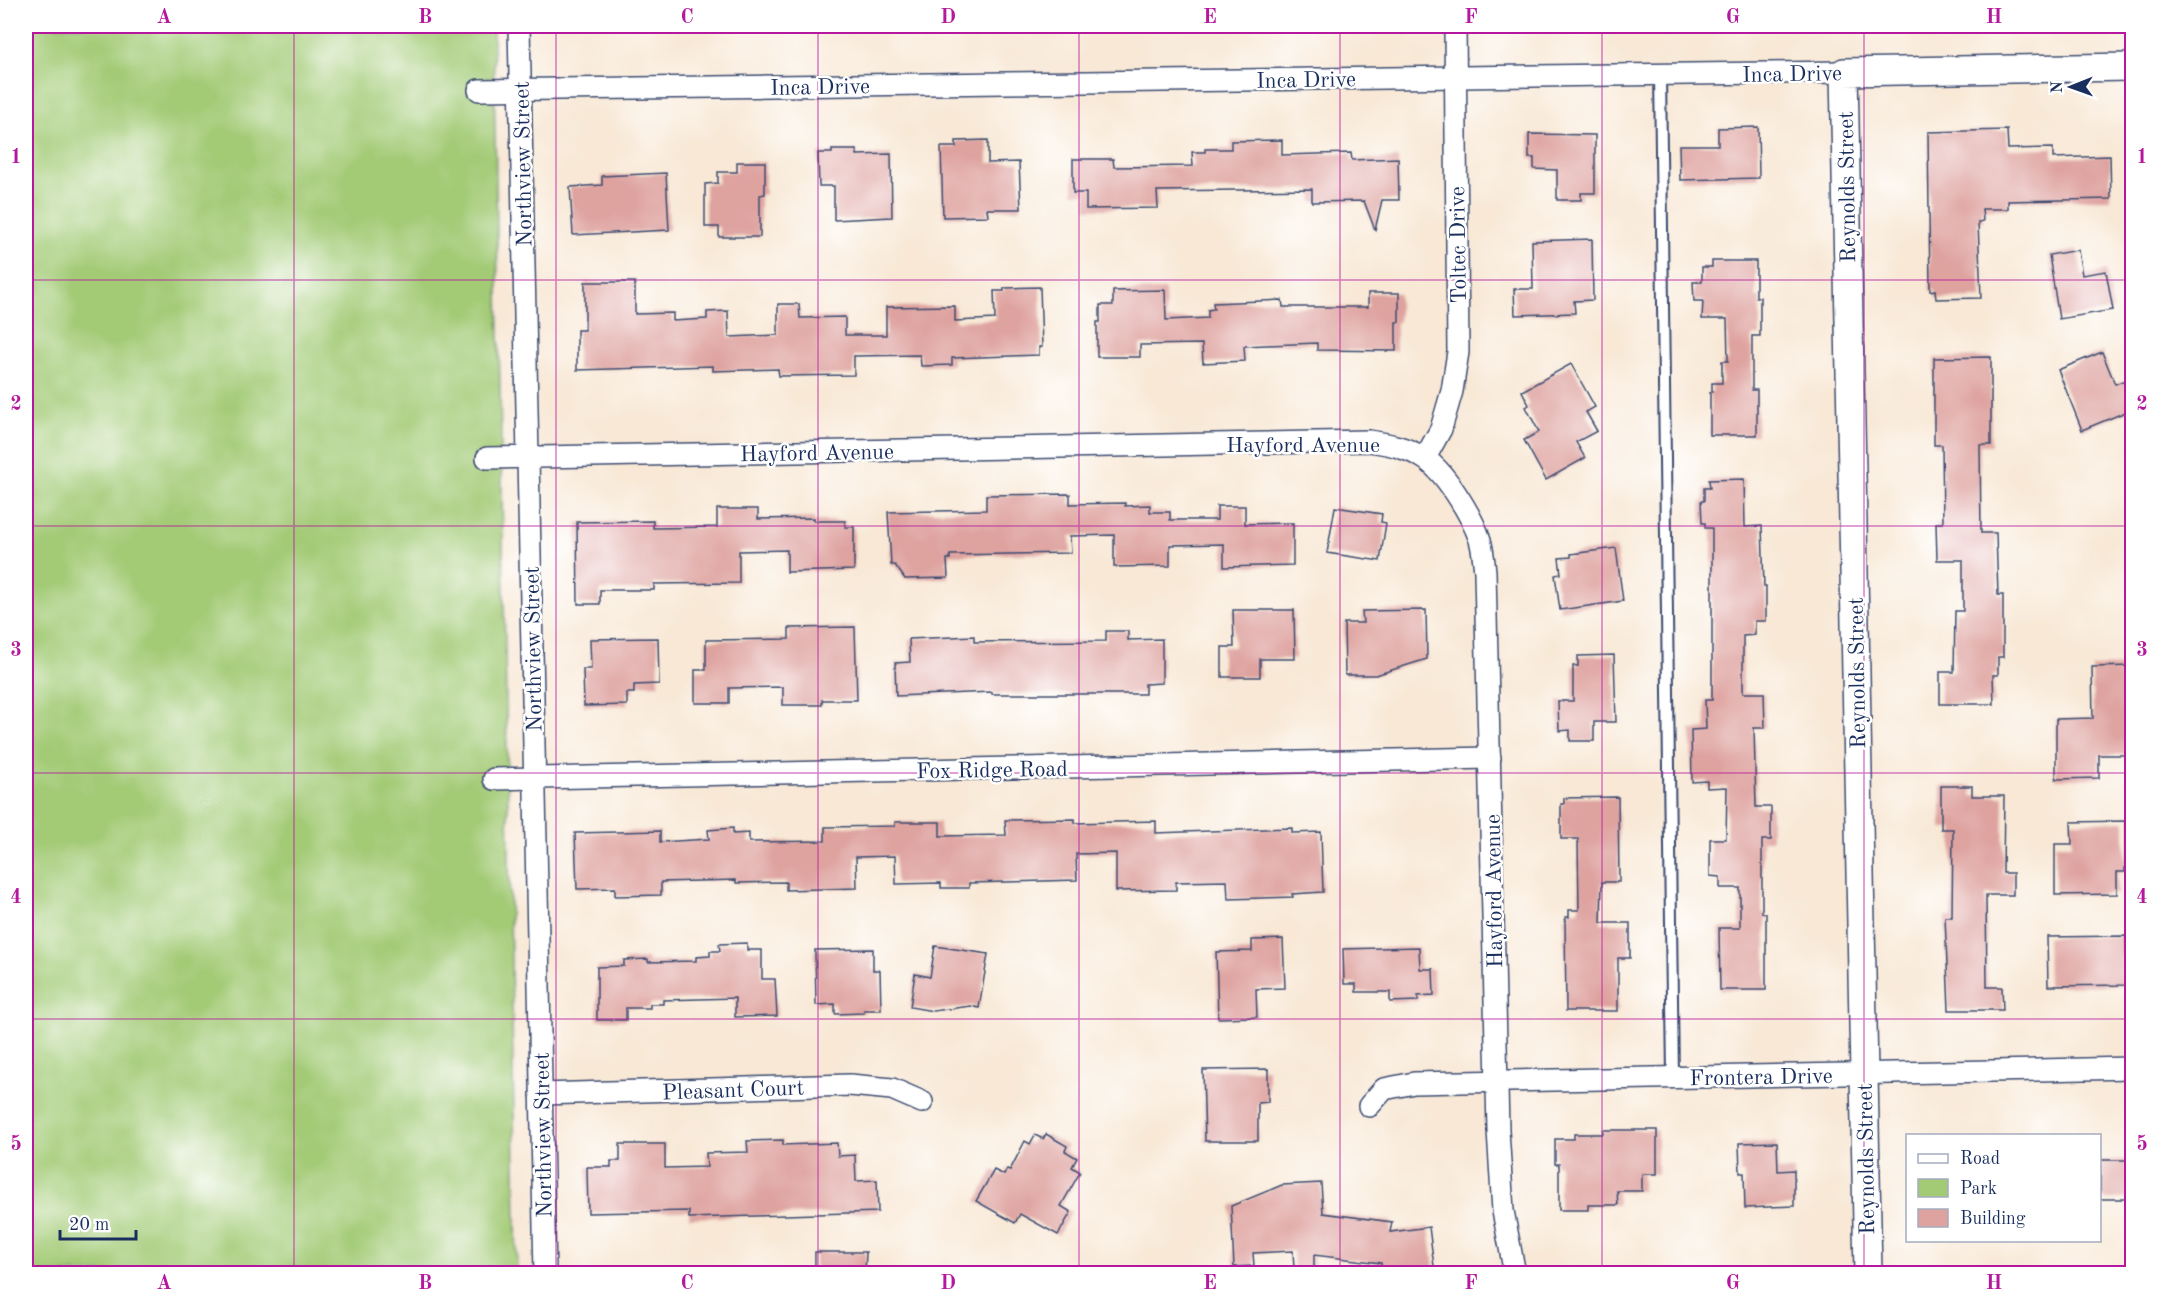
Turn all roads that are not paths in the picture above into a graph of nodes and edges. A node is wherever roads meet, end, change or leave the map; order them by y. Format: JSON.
{"nodes":[{"id":1,"x":519,"y":26,"type":"edge"},
{"id":2,"x":1455,"y":26,"type":"edge"},
{"id":3,"x":2133,"y":67,"type":"edge"},
{"id":4,"x":1844,"y":72,"type":"junction"},
{"id":5,"x":1660,"y":75,"type":"junction"},
{"id":6,"x":1455,"y":77,"type":"junction"},
{"id":7,"x":479,"y":90,"type":"dead end"},
{"id":8,"x":520,"y":90,"type":"junction"},
{"id":9,"x":488,"y":458,"type":"dead end"},
{"id":10,"x":528,"y":458,"type":"junction"},
{"id":11,"x":1425,"y":458,"type":"junction"},
{"id":12,"x":1490,"y":758,"type":"junction"},
{"id":13,"x":535,"y":778,"type":"junction"},
{"id":14,"x":494,"y":779,"type":"dead end"},
{"id":15,"x":2133,"y":1068,"type":"edge"},
{"id":16,"x":1863,"y":1073,"type":"junction"},
{"id":17,"x":1673,"y":1077,"type":"junction"},
{"id":18,"x":1497,"y":1081,"type":"junction"},
{"id":19,"x":541,"y":1094,"type":"junction"},
{"id":20,"x":922,"y":1102,"type":"dead end"},
{"id":21,"x":1369,"y":1106,"type":"dead end"},
{"id":22,"x":545,"y":1274,"type":"edge"},
{"id":23,"x":1515,"y":1274,"type":"edge"},
{"id":24,"x":1868,"y":1274,"type":"edge"}],
"edges":[{"from":1,"to":8,"type":"street","name":"Northview Street"},
{"from":2,"to":6,"type":"street","name":"Toltec Drive"},
{"from":3,"to":4,"type":"street","name":"Inca Drive"},
{"from":4,"to":5,"type":"street","name":"Inca Drive"},
{"from":4,"to":16,"type":"street","name":"Reynolds Street"},
{"from":5,"to":6,"type":"street","name":"Inca Drive"},
{"from":5,"to":17,"type":"lane"},
{"from":6,"to":8,"type":"street","name":"Inca Drive"},
{"from":6,"to":11,"type":"street","name":"Toltec Drive"},
{"from":7,"to":8,"type":"street","name":"Inca Drive"},
{"from":8,"to":10,"type":"street","name":"Northview Street"},
{"from":9,"to":10,"type":"street","name":"Hayford Avenue"},
{"from":10,"to":11,"type":"street","name":"Hayford Avenue"},
{"from":10,"to":13,"type":"street","name":"Northview Street"},
{"from":11,"to":12,"type":"street","name":"Hayford Avenue"},
{"from":12,"to":13,"type":"street","name":"Fox Ridge Road"},
{"from":12,"to":18,"type":"street","name":"Hayford Avenue"},
{"from":13,"to":14,"type":"street","name":"Fox Ridge Road"},
{"from":13,"to":19,"type":"street","name":"Northview Street"},
{"from":15,"to":16,"type":"street","name":"Frontera Drive"},
{"from":16,"to":17,"type":"street","name":"Frontera Drive"},
{"from":16,"to":24,"type":"street","name":"Reynolds Street"},
{"from":17,"to":18,"type":"street","name":"Frontera Drive"},
{"from":18,"to":21,"type":"street","name":"Frontera Drive"},
{"from":18,"to":23,"type":"street","name":"Hayford Avenue"},
{"from":19,"to":20,"type":"street","name":"Pleasant Court"},
{"from":19,"to":22,"type":"street","name":"Northview Street"}]}
